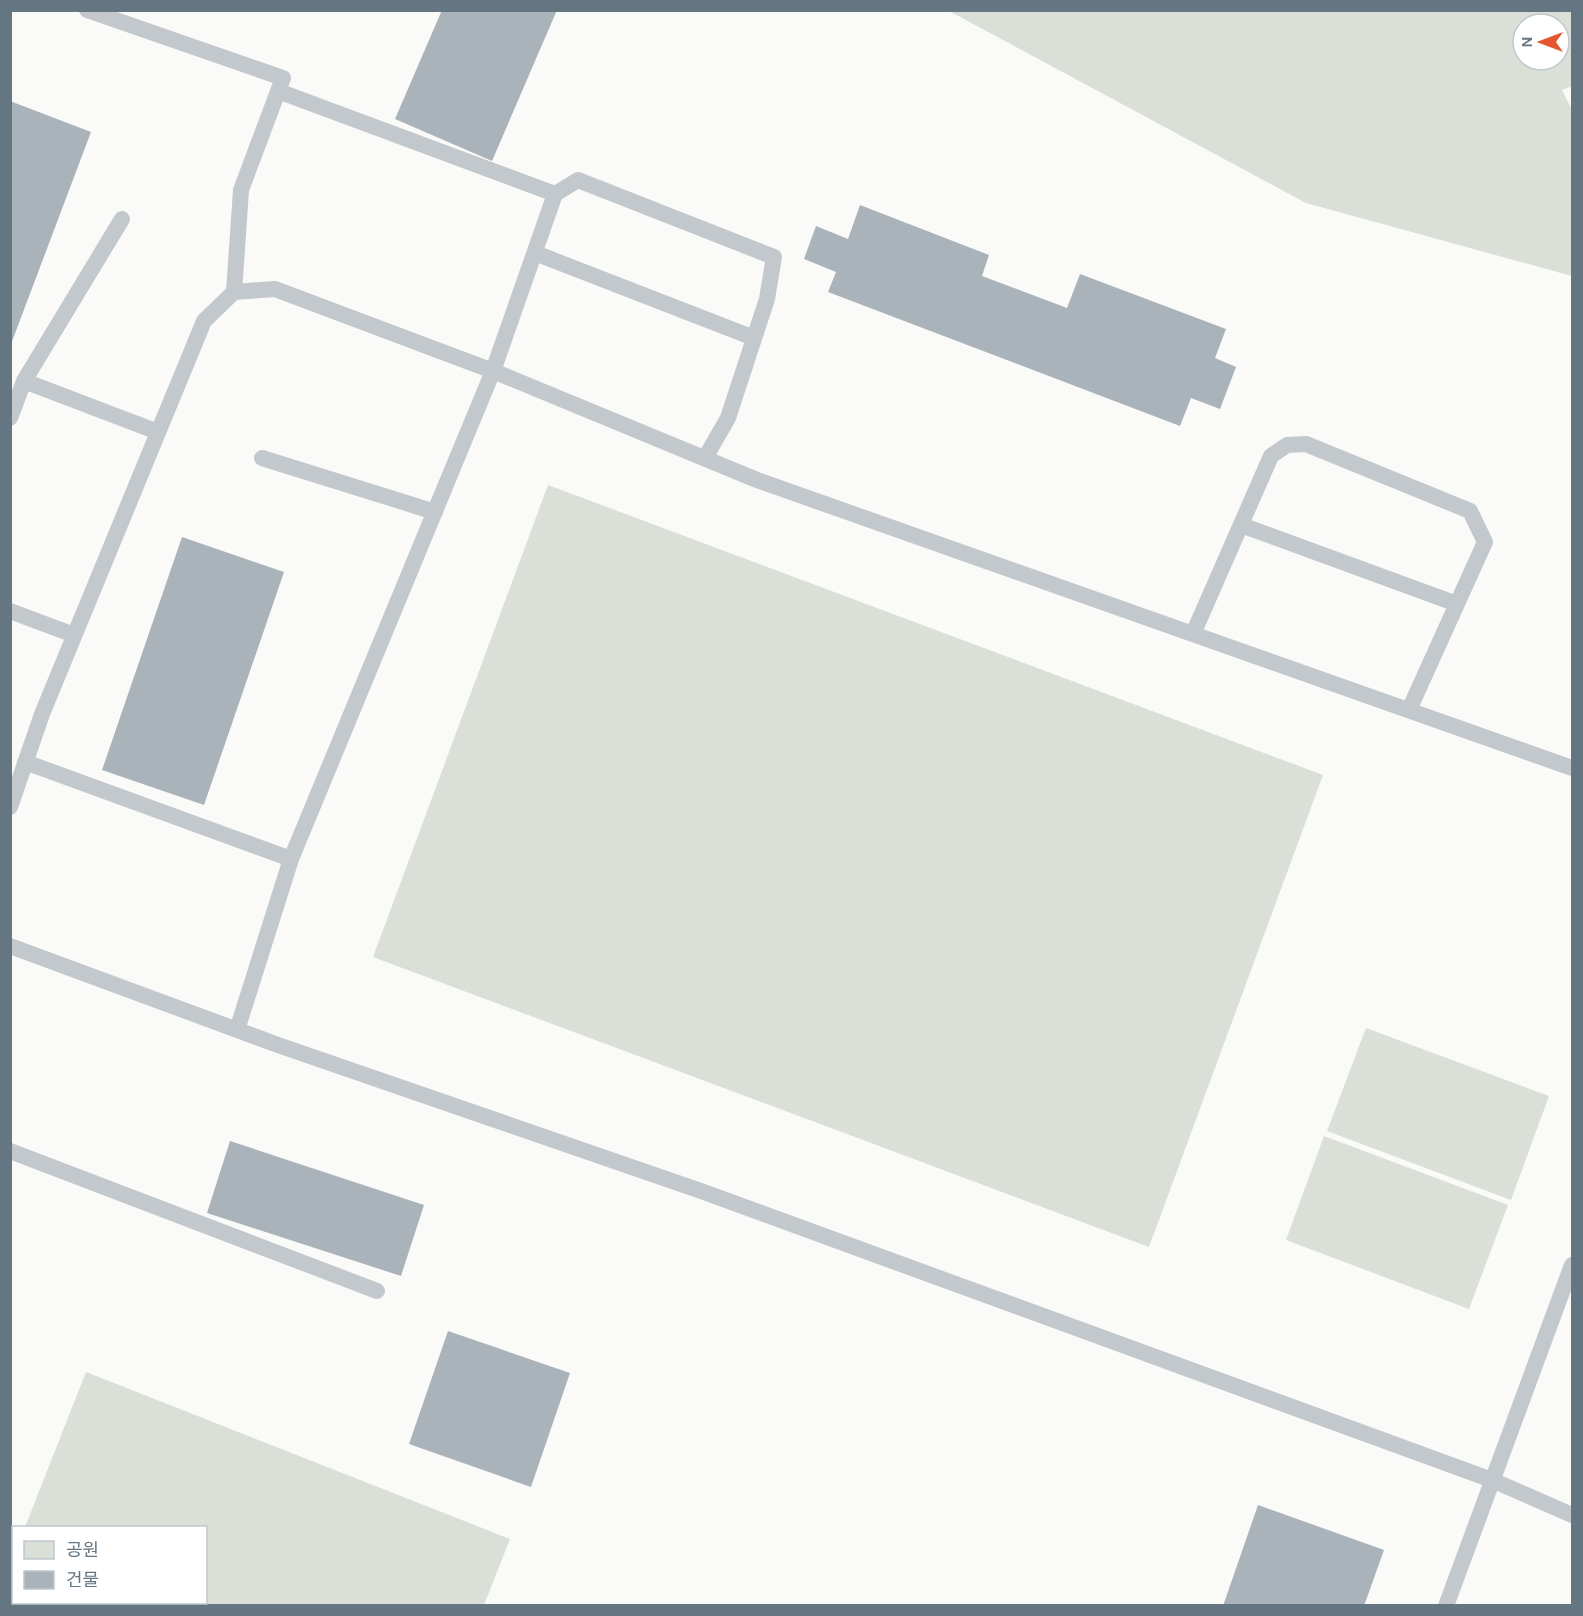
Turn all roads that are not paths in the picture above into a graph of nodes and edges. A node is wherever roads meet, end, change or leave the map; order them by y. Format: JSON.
{"nodes":[{"id":1,"x":87,"y":10,"type":"edge"},
{"id":2,"x":278,"y":91,"type":"junction"},
{"id":3,"x":555,"y":194,"type":"junction"},
{"id":4,"x":122,"y":219,"type":"dead end"},
{"id":5,"x":535,"y":253,"type":"junction"},
{"id":6,"x":234,"y":292,"type":"junction"},
{"id":7,"x":754,"y":338,"type":"junction"},
{"id":8,"x":494,"y":371,"type":"junction"},
{"id":9,"x":24,"y":381,"type":"junction"},
{"id":10,"x":10,"y":418,"type":"edge"},
{"id":11,"x":158,"y":432,"type":"junction"},
{"id":12,"x":262,"y":458,"type":"dead end"},
{"id":13,"x":705,"y":458,"type":"junction"},
{"id":14,"x":435,"y":512,"type":"junction"},
{"id":15,"x":1241,"y":525,"type":"junction"},
{"id":16,"x":1456,"y":604,"type":"junction"},
{"id":17,"x":10,"y":611,"type":"edge"},
{"id":18,"x":74,"y":634,"type":"junction"},
{"id":19,"x":1193,"y":634,"type":"junction"},
{"id":20,"x":1409,"y":710,"type":"junction"},
{"id":21,"x":25,"y":762,"type":"junction"},
{"id":22,"x":1572,"y":768,"type":"edge"},
{"id":23,"x":10,"y":807,"type":"edge"},
{"id":24,"x":291,"y":859,"type":"junction"},
{"id":25,"x":10,"y":946,"type":"edge"},
{"id":26,"x":237,"y":1030,"type":"junction"},
{"id":27,"x":10,"y":1151,"type":"edge"},
{"id":28,"x":1572,"y":1265,"type":"edge"},
{"id":29,"x":377,"y":1291,"type":"dead end"},
{"id":30,"x":1492,"y":1480,"type":"junction"},
{"id":31,"x":1572,"y":1515,"type":"edge"},
{"id":32,"x":1446,"y":1605,"type":"edge"}],
"edges":[{"from":1,"to":2,"type":"lane"},
{"from":2,"to":3,"type":"lane"},
{"from":2,"to":6,"type":"lane"},
{"from":3,"to":5,"type":"lane"},
{"from":3,"to":7,"type":"lane"},
{"from":4,"to":9,"type":"lane"},
{"from":5,"to":7,"type":"lane"},
{"from":5,"to":8,"type":"lane"},
{"from":6,"to":8,"type":"lane"},
{"from":6,"to":11,"type":"lane"},
{"from":7,"to":13,"type":"lane"},
{"from":8,"to":13,"type":"lane"},
{"from":8,"to":14,"type":"lane"},
{"from":9,"to":10,"type":"lane"},
{"from":9,"to":11,"type":"lane"},
{"from":11,"to":18,"type":"lane"},
{"from":12,"to":14,"type":"lane"},
{"from":13,"to":19,"type":"lane"},
{"from":14,"to":24,"type":"lane"},
{"from":15,"to":16,"type":"lane"},
{"from":15,"to":16,"type":"lane"},
{"from":15,"to":19,"type":"lane"},
{"from":16,"to":20,"type":"lane"},
{"from":17,"to":18,"type":"lane"},
{"from":18,"to":21,"type":"lane"},
{"from":19,"to":20,"type":"lane"},
{"from":20,"to":22,"type":"lane"},
{"from":21,"to":23,"type":"lane"},
{"from":21,"to":24,"type":"lane"},
{"from":24,"to":26,"type":"lane"},
{"from":25,"to":26,"type":"lane"},
{"from":26,"to":30,"type":"lane"},
{"from":27,"to":29,"type":"lane"},
{"from":28,"to":30,"type":"lane"},
{"from":30,"to":31,"type":"lane"},
{"from":30,"to":32,"type":"lane"}]}
